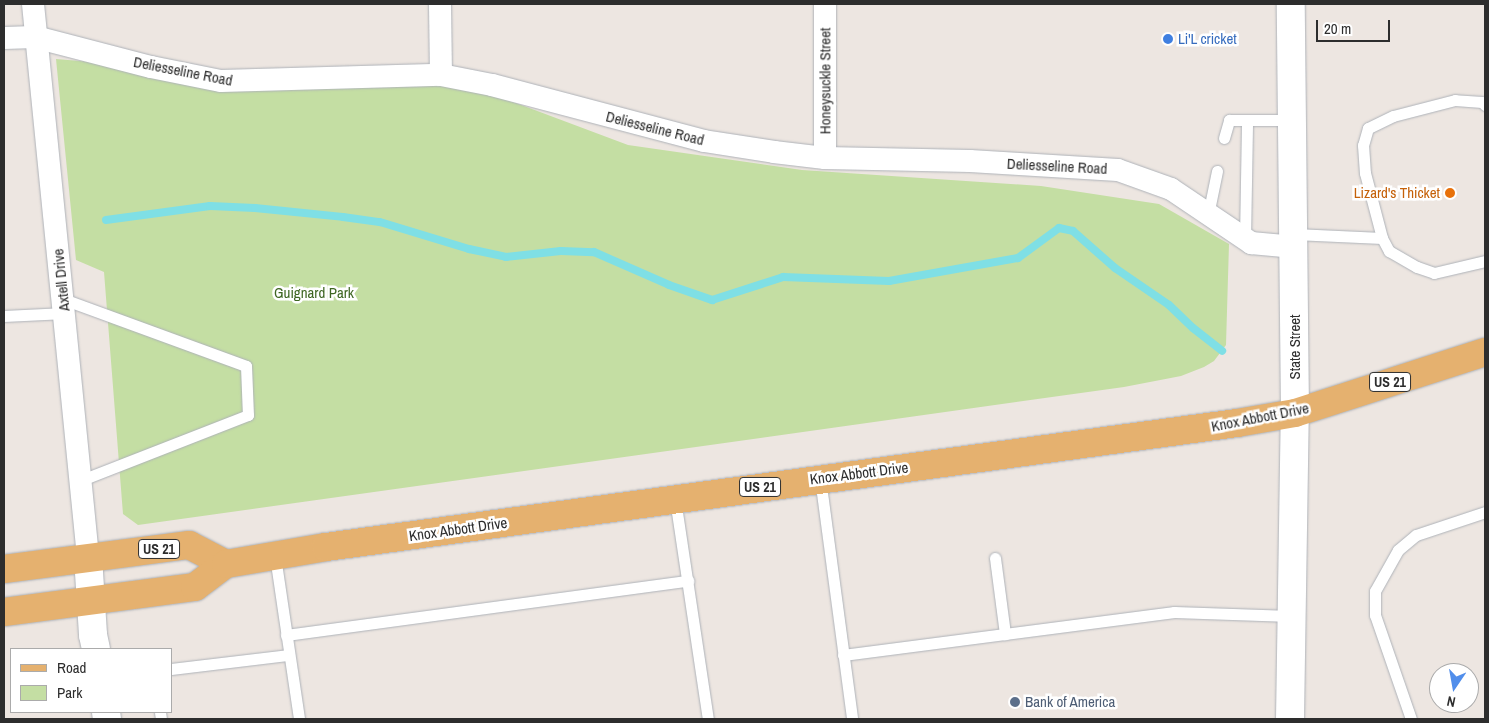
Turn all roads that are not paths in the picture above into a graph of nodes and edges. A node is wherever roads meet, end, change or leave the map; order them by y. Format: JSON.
{"nodes":[{"id":1,"x":33,"y":4,"type":"edge"},
{"id":2,"x":440,"y":4,"type":"edge"},
{"id":3,"x":825,"y":4,"type":"edge"},
{"id":4,"x":1291,"y":4,"type":"edge"},
{"id":5,"x":35,"y":37,"type":"junction"},
{"id":6,"x":4,"y":38,"type":"edge"},
{"id":7,"x":441,"y":75,"type":"junction"},
{"id":8,"x":1485,"y":105,"type":"edge"},
{"id":9,"x":1247,"y":120,"type":"junction"},
{"id":10,"x":1292,"y":120,"type":"junction"},
{"id":11,"x":1224,"y":138,"type":"dead end"},
{"id":12,"x":825,"y":158,"type":"junction"},
{"id":13,"x":1217,"y":171,"type":"dead end"},
{"id":14,"x":1208,"y":215,"type":"junction"},
{"id":15,"x":1382,"y":238,"type":"junction"},
{"id":16,"x":1245,"y":239,"type":"junction"},
{"id":17,"x":1295,"y":240,"type":"junction"},
{"id":18,"x":1485,"y":261,"type":"edge"},
{"id":19,"x":64,"y":306,"type":"junction"},
{"id":20,"x":4,"y":316,"type":"edge"},
{"id":21,"x":1485,"y":352,"type":"edge"},
{"id":22,"x":1295,"y":413,"type":"junction"},
{"id":23,"x":820,"y":478,"type":"junction"},
{"id":24,"x":81,"y":480,"type":"junction"},
{"id":25,"x":675,"y":499,"type":"junction"},
{"id":26,"x":1485,"y":512,"type":"edge"},
{"id":27,"x":275,"y":556,"type":"junction"},
{"id":28,"x":88,"y":557,"type":"junction"},
{"id":29,"x":995,"y":558,"type":"dead end"},
{"id":30,"x":226,"y":564,"type":"junction"},
{"id":31,"x":4,"y":570,"type":"edge"},
{"id":32,"x":688,"y":581,"type":"junction"},
{"id":33,"x":92,"y":600,"type":"junction"},
{"id":34,"x":4,"y":612,"type":"edge"},
{"id":35,"x":1291,"y":616,"type":"junction"},
{"id":36,"x":1005,"y":634,"type":"junction"},
{"id":37,"x":286,"y":635,"type":"junction"},
{"id":38,"x":96,"y":648,"type":"edge"},
{"id":39,"x":289,"y":655,"type":"junction"},
{"id":40,"x":843,"y":655,"type":"junction"},
{"id":41,"x":172,"y":669,"type":"edge"},
{"id":42,"x":298,"y":719,"type":"edge"},
{"id":43,"x":708,"y":719,"type":"edge"},
{"id":44,"x":852,"y":719,"type":"edge"},
{"id":45,"x":1290,"y":719,"type":"edge"},
{"id":46,"x":1411,"y":719,"type":"edge"}],
"edges":[{"from":1,"to":5,"type":"street","name":"Axtell Drive"},
{"from":2,"to":7,"type":"street"},
{"from":3,"to":12,"type":"street","name":"Honeysuckle Street"},
{"from":4,"to":10,"type":"main road","name":"State Street"},
{"from":5,"to":6,"type":"street","name":"Deliesseline Road"},
{"from":5,"to":7,"type":"street","name":"Deliesseline Road"},
{"from":5,"to":19,"type":"street","name":"Axtell Drive"},
{"from":7,"to":12,"type":"street","name":"Deliesseline Road"},
{"from":8,"to":15,"type":"lane"},
{"from":9,"to":10,"type":"lane"},
{"from":9,"to":11,"type":"lane"},
{"from":9,"to":16,"type":"lane"},
{"from":10,"to":17,"type":"main road","name":"State Street"},
{"from":12,"to":14,"type":"street","name":"Deliesseline Road"},
{"from":13,"to":14,"type":"lane"},
{"from":14,"to":16,"type":"street","name":"Deliesseline Road"},
{"from":15,"to":17,"type":"lane"},
{"from":15,"to":18,"type":"lane"},
{"from":16,"to":17,"type":"street","name":"Deliesseline Road"},
{"from":17,"to":22,"type":"main road","name":"State Street"},
{"from":19,"to":20,"type":"lane"},
{"from":19,"to":24,"type":"street","name":"Axtell Drive"},
{"from":19,"to":24,"type":"lane"},
{"from":21,"to":22,"type":"main road","name":"Knox Abbott Drive","number":"US 21"},
{"from":22,"to":23,"type":"main road","name":"Knox Abbott Drive","number":"US 21"},
{"from":22,"to":35,"type":"main road","name":"State Street"},
{"from":23,"to":25,"type":"main road","name":"Knox Abbott Drive","number":"US 21"},
{"from":23,"to":40,"type":"lane"},
{"from":24,"to":28,"type":"street","name":"Axtell Drive"},
{"from":25,"to":27,"type":"main road","name":"Knox Abbott Drive","number":"US 21"},
{"from":25,"to":32,"type":"lane"},
{"from":26,"to":46,"type":"lane"},
{"from":27,"to":30,"type":"main road","name":"Knox Abbott Drive","number":"US 21"},
{"from":27,"to":37,"type":"lane"},
{"from":28,"to":30,"type":"main road","number":"US 21"},
{"from":28,"to":31,"type":"main road","number":"US 21"},
{"from":28,"to":33,"type":"main road"},
{"from":29,"to":36,"type":"lane"},
{"from":30,"to":33,"type":"main road","name":"Knox Abbott Drive","number":"US 21"},
{"from":32,"to":37,"type":"lane"},
{"from":32,"to":43,"type":"lane"},
{"from":33,"to":34,"type":"main road","name":"Knox Abbott Drive","number":"US 21"},
{"from":33,"to":38,"type":"main road"},
{"from":35,"to":36,"type":"lane"},
{"from":35,"to":45,"type":"main road","name":"State Street"},
{"from":36,"to":40,"type":"lane"},
{"from":37,"to":39,"type":"lane"},
{"from":39,"to":41,"type":"lane"},
{"from":39,"to":42,"type":"lane"},
{"from":40,"to":44,"type":"lane"}]}
